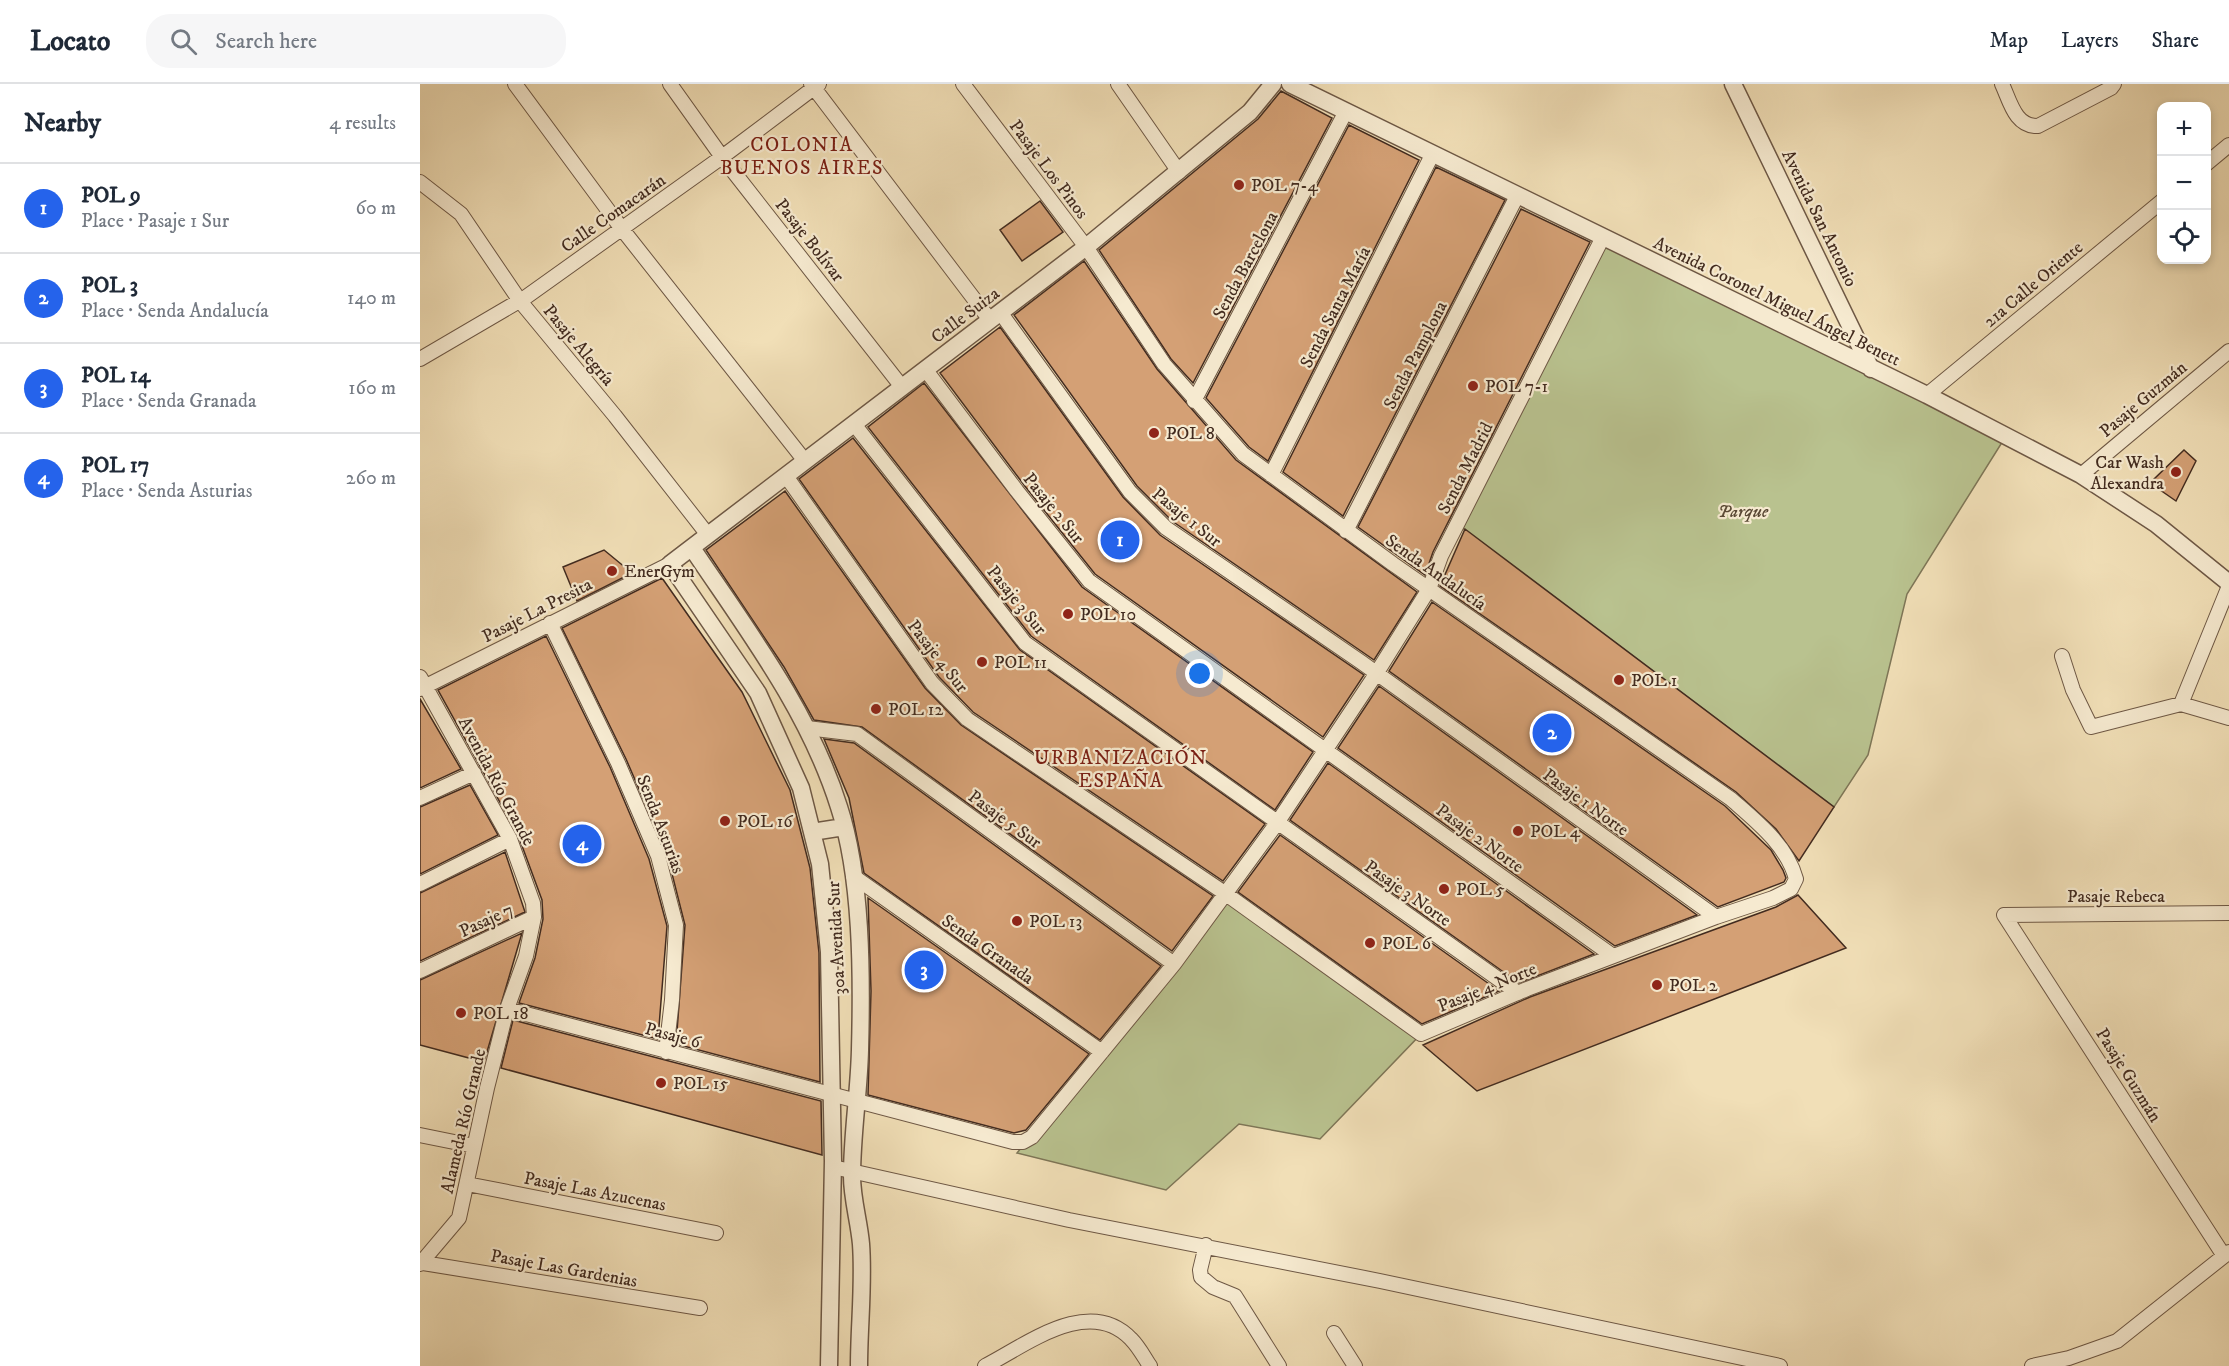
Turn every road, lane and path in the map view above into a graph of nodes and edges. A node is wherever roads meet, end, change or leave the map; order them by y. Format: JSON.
{"nodes":[{"id":1,"x":515,"y":84,"type":"edge"},
{"id":2,"x":670,"y":84,"type":"edge"},
{"id":3,"x":963,"y":84,"type":"edge"},
{"id":4,"x":1118,"y":84,"type":"edge"},
{"id":5,"x":1273,"y":84,"type":"edge"},
{"id":6,"x":1290,"y":84,"type":"edge"},
{"id":7,"x":1733,"y":84,"type":"edge"},
{"id":8,"x":2002,"y":84,"type":"edge"},
{"id":9,"x":2114,"y":84,"type":"edge"},
{"id":10,"x":815,"y":85,"type":"edge"},
{"id":11,"x":1345,"y":113,"type":"junction"},
{"id":12,"x":2229,"y":146,"type":"edge"},
{"id":13,"x":1432,"y":155,"type":"junction"},
{"id":14,"x":722,"y":157,"type":"junction"},
{"id":15,"x":2211,"y":160,"type":"edge"},
{"id":16,"x":1179,"y":172,"type":"junction"},
{"id":17,"x":420,"y":182,"type":"edge"},
{"id":18,"x":1516,"y":196,"type":"junction"},
{"id":19,"x":2157,"y":205,"type":"edge"},
{"id":20,"x":622,"y":229,"type":"junction"},
{"id":21,"x":1603,"y":237,"type":"junction"},
{"id":22,"x":1086,"y":247,"type":"junction"},
{"id":23,"x":520,"y":301,"type":"junction"},
{"id":24,"x":995,"y":316,"type":"junction"},
{"id":25,"x":2229,"y":351,"type":"edge"},
{"id":26,"x":420,"y":359,"type":"edge"},
{"id":27,"x":925,"y":369,"type":"junction"},
{"id":28,"x":1872,"y":369,"type":"junction"},
{"id":29,"x":902,"y":387,"type":"junction"},
{"id":30,"x":1927,"y":395,"type":"junction"},
{"id":31,"x":1194,"y":401,"type":"junction"},
{"id":32,"x":854,"y":424,"type":"junction"},
{"id":33,"x":805,"y":461,"type":"junction"},
{"id":34,"x":1270,"y":475,"type":"junction"},
{"id":35,"x":2081,"y":475,"type":"junction"},
{"id":36,"x":786,"y":476,"type":"junction"},
{"id":37,"x":1346,"y":531,"type":"junction"},
{"id":38,"x":708,"y":535,"type":"junction"},
{"id":39,"x":692,"y":548,"type":"junction"},
{"id":40,"x":670,"y":564,"type":"junction"},
{"id":41,"x":2229,"y":585,"type":"edge"},
{"id":42,"x":1429,"y":589,"type":"junction"},
{"id":43,"x":550,"y":624,"type":"junction"},
{"id":44,"x":2062,"y":656,"type":"dead end"},
{"id":45,"x":1376,"y":674,"type":"junction"},
{"id":46,"x":422,"y":684,"type":"edge"},
{"id":47,"x":2181,"y":704,"type":"junction"},
{"id":48,"x":2229,"y":718,"type":"edge"},
{"id":49,"x":807,"y":728,"type":"junction"},
{"id":50,"x":1326,"y":748,"type":"junction"},
{"id":51,"x":474,"y":772,"type":"junction"},
{"id":52,"x":420,"y":798,"type":"edge"},
{"id":53,"x":1277,"y":823,"type":"junction"},
{"id":54,"x":844,"y":827,"type":"junction"},
{"id":55,"x":812,"y":832,"type":"junction"},
{"id":56,"x":510,"y":839,"type":"junction"},
{"id":57,"x":853,"y":876,"type":"junction"},
{"id":58,"x":420,"y":884,"type":"edge"},
{"id":59,"x":1791,"y":889,"type":"joint"},
{"id":60,"x":1226,"y":894,"type":"junction"},
{"id":61,"x":2229,"y":914,"type":"edge"},
{"id":62,"x":2004,"y":915,"type":"joint"},
{"id":63,"x":534,"y":917,"type":"junction"},
{"id":64,"x":1716,"y":917,"type":"junction"},
{"id":65,"x":1613,"y":957,"type":"junction"},
{"id":66,"x":1174,"y":964,"type":"junction"},
{"id":67,"x":420,"y":971,"type":"edge"},
{"id":68,"x":1518,"y":993,"type":"junction"},
{"id":69,"x":507,"y":1009,"type":"junction"},
{"id":70,"x":666,"y":1052,"type":"junction"},
{"id":71,"x":1102,"y":1052,"type":"junction"},
{"id":72,"x":831,"y":1094,"type":"junction"},
{"id":73,"x":857,"y":1102,"type":"junction"},
{"id":74,"x":420,"y":1135,"type":"edge"},
{"id":75,"x":474,"y":1146,"type":"junction"},
{"id":76,"x":833,"y":1167,"type":"junction"},
{"id":77,"x":852,"y":1172,"type":"junction"},
{"id":78,"x":467,"y":1184,"type":"junction"},
{"id":79,"x":716,"y":1233,"type":"dead end"},
{"id":80,"x":1206,"y":1245,"type":"junction"},
{"id":81,"x":2226,"y":1254,"type":"edge"},
{"id":82,"x":421,"y":1263,"type":"edge"},
{"id":83,"x":700,"y":1308,"type":"dead end"},
{"id":84,"x":1334,"y":1333,"type":"dead end"},
{"id":85,"x":829,"y":1366,"type":"edge"},
{"id":86,"x":859,"y":1366,"type":"edge"},
{"id":87,"x":985,"y":1366,"type":"edge"},
{"id":88,"x":1150,"y":1366,"type":"edge"},
{"id":89,"x":1279,"y":1366,"type":"edge"},
{"id":90,"x":1355,"y":1366,"type":"edge"},
{"id":91,"x":1780,"y":1366,"type":"edge"},
{"id":92,"x":2032,"y":1366,"type":"edge"}],
"edges":[{"from":1,"to":20,"type":"street"},
{"from":2,"to":14,"type":"street","name":"Pasaje Bolívar"},
{"from":3,"to":22,"type":"street","name":"Pasaje Los Pinos"},
{"from":4,"to":16,"type":"street"},
{"from":5,"to":16,"type":"street","name":"Calle Suiza"},
{"from":6,"to":11,"type":"street","name":"Avenida Coronel Miguel Ángel Benett"},
{"from":7,"to":28,"type":"street","name":"Avenida San Antonio"},
{"from":8,"to":9,"type":"street"},
{"from":10,"to":14,"type":"street","name":"Calle Comacarán"},
{"from":10,"to":24,"type":"street","name":"Pasaje 1 Sur"},
{"from":11,"to":13,"type":"street","name":"Avenida Coronel Miguel Ángel Benett"},
{"from":11,"to":31,"type":"street","name":"Senda Barcelona"},
{"from":12,"to":15,"type":"street"},
{"from":13,"to":18,"type":"street","name":"Avenida Coronel Miguel Ángel Benett"},
{"from":13,"to":34,"type":"street","name":"Senda Santa María"},
{"from":14,"to":20,"type":"street","name":"Calle Comacarán"},
{"from":14,"to":29,"type":"street","name":"Pasaje Bolívar"},
{"from":16,"to":22,"type":"street","name":"Calle Suiza"},
{"from":17,"to":23,"type":"street","name":"Pasaje Alegría"},
{"from":18,"to":21,"type":"street","name":"Avenida Coronel Miguel Ángel Benett"},
{"from":18,"to":37,"type":"street","name":"Senda Pamplona"},
{"from":19,"to":30,"type":"street","name":"21a Calle Oriente"},
{"from":20,"to":23,"type":"street","name":"Calle Comacarán"},
{"from":20,"to":33,"type":"street"},
{"from":21,"to":28,"type":"street","name":"Avenida Coronel Miguel Ángel Benett"},
{"from":21,"to":42,"type":"street","name":"Senda Madrid"},
{"from":22,"to":24,"type":"street","name":"Calle Suiza"},
{"from":22,"to":31,"type":"street","name":"Senda Andalucía"},
{"from":23,"to":26,"type":"street","name":"Calle Comacarán"},
{"from":23,"to":38,"type":"street","name":"Pasaje Alegría"},
{"from":24,"to":27,"type":"street","name":"Calle Suiza"},
{"from":24,"to":45,"type":"street","name":"Pasaje 1 Sur"},
{"from":25,"to":35,"type":"street","name":"Pasaje Guzmán"},
{"from":27,"to":29,"type":"street","name":"Calle Suiza"},
{"from":27,"to":50,"type":"street","name":"Pasaje 2 Sur"},
{"from":28,"to":30,"type":"street","name":"Avenida Coronel Miguel Ángel Benett"},
{"from":29,"to":32,"type":"street","name":"Calle Suiza"},
{"from":30,"to":35,"type":"street","name":"Avenida Coronel Miguel Ángel Benett"},
{"from":31,"to":34,"type":"street","name":"Senda Andalucía"},
{"from":32,"to":33,"type":"street","name":"Calle Suiza"},
{"from":32,"to":53,"type":"street","name":"Pasaje 3 Sur"},
{"from":33,"to":36,"type":"street","name":"Calle Suiza"},
{"from":34,"to":37,"type":"street","name":"Senda Andalucía"},
{"from":35,"to":41,"type":"street","name":"Avenida Coronel Miguel Ángel Benett"},
{"from":36,"to":38,"type":"street","name":"Calle Suiza"},
{"from":36,"to":60,"type":"street","name":"Pasaje 4 Sur"},
{"from":37,"to":42,"type":"street","name":"Senda Andalucía"},
{"from":38,"to":39,"type":"street","name":"Calle Suiza"},
{"from":39,"to":40,"type":"street","name":"Calle Suiza"},
{"from":39,"to":49,"type":"street","name":"30a Avenida Sur"},
{"from":40,"to":43,"type":"street","name":"Pasaje La Presita"},
{"from":40,"to":55,"type":"street","name":"30a Avenida Sur"},
{"from":41,"to":47,"type":"street"},
{"from":42,"to":45,"type":"street","name":"Senda Madrid"},
{"from":42,"to":59,"type":"street","name":"Senda Andalucía"},
{"from":43,"to":46,"type":"street","name":"Pasaje La Presita"},
{"from":43,"to":70,"type":"street","name":"Senda Asturias"},
{"from":44,"to":47,"type":"street"},
{"from":45,"to":50,"type":"street","name":"Senda Madrid"},
{"from":45,"to":64,"type":"street","name":"Pasaje 1 Norte"},
{"from":46,"to":51,"type":"street","name":"Avenida Río Grande"},
{"from":47,"to":48,"type":"street"},
{"from":49,"to":54,"type":"street","name":"30a Avenida Sur"},
{"from":49,"to":66,"type":"street","name":"Pasaje 5 Sur"},
{"from":50,"to":53,"type":"street","name":"Senda Madrid"},
{"from":50,"to":65,"type":"street","name":"Pasaje 2 Norte"},
{"from":51,"to":52,"type":"street"},
{"from":51,"to":56,"type":"street","name":"Avenida Río Grande"},
{"from":53,"to":60,"type":"street","name":"Senda Madrid"},
{"from":53,"to":68,"type":"street","name":"Pasaje 3 Norte"},
{"from":54,"to":55,"type":"street"},
{"from":54,"to":57,"type":"street","name":"30a Avenida Sur"},
{"from":55,"to":72,"type":"street","name":"30a Avenida Sur"},
{"from":56,"to":58,"type":"street"},
{"from":56,"to":63,"type":"street","name":"Avenida Río Grande"},
{"from":57,"to":71,"type":"street","name":"Senda Granada"},
{"from":57,"to":73,"type":"street","name":"30a Avenida Sur"},
{"from":59,"to":64,"type":"street","name":"Pasaje 4 Norte"},
{"from":60,"to":66,"type":"street","name":"Senda Madrid"},
{"from":60,"to":68,"type":"street","name":"Pasaje 4 Norte"},
{"from":61,"to":62,"type":"street","name":"Pasaje Rebeca"},
{"from":62,"to":81,"type":"street","name":"Pasaje Guzmán"},
{"from":63,"to":67,"type":"street","name":"Pasaje 7"},
{"from":63,"to":69,"type":"street","name":"Avenida Río Grande"},
{"from":64,"to":65,"type":"street","name":"Pasaje 4 Norte"},
{"from":65,"to":68,"type":"street","name":"Pasaje 4 Norte"},
{"from":66,"to":71,"type":"street","name":"Senda Madrid"},
{"from":69,"to":70,"type":"street","name":"Pasaje 6"},
{"from":69,"to":75,"type":"street","name":"Alameda Río Grande"},
{"from":70,"to":72,"type":"street","name":"Pasaje 6"},
{"from":71,"to":73,"type":"street","name":"Pasaje 6"},
{"from":72,"to":73,"type":"street","name":"Pasaje 6"},
{"from":72,"to":76,"type":"street","name":"30a Avenida Sur"},
{"from":73,"to":77,"type":"street","name":"30a Avenida Sur"},
{"from":74,"to":75,"type":"street"},
{"from":75,"to":78,"type":"street","name":"Alameda Río Grande"},
{"from":76,"to":77,"type":"street"},
{"from":76,"to":85,"type":"street","name":"30a Avenida Sur"},
{"from":77,"to":80,"type":"street"},
{"from":77,"to":86,"type":"street","name":"30a Avenida Sur"},
{"from":78,"to":79,"type":"street","name":"Pasaje Las Azucenas"},
{"from":78,"to":82,"type":"street","name":"Alameda Río Grande"},
{"from":80,"to":89,"type":"street"},
{"from":80,"to":91,"type":"street"},
{"from":81,"to":92,"type":"street"},
{"from":82,"to":83,"type":"street","name":"Pasaje Las Gardenias"},
{"from":84,"to":90,"type":"street"},
{"from":87,"to":88,"type":"street"}]}
